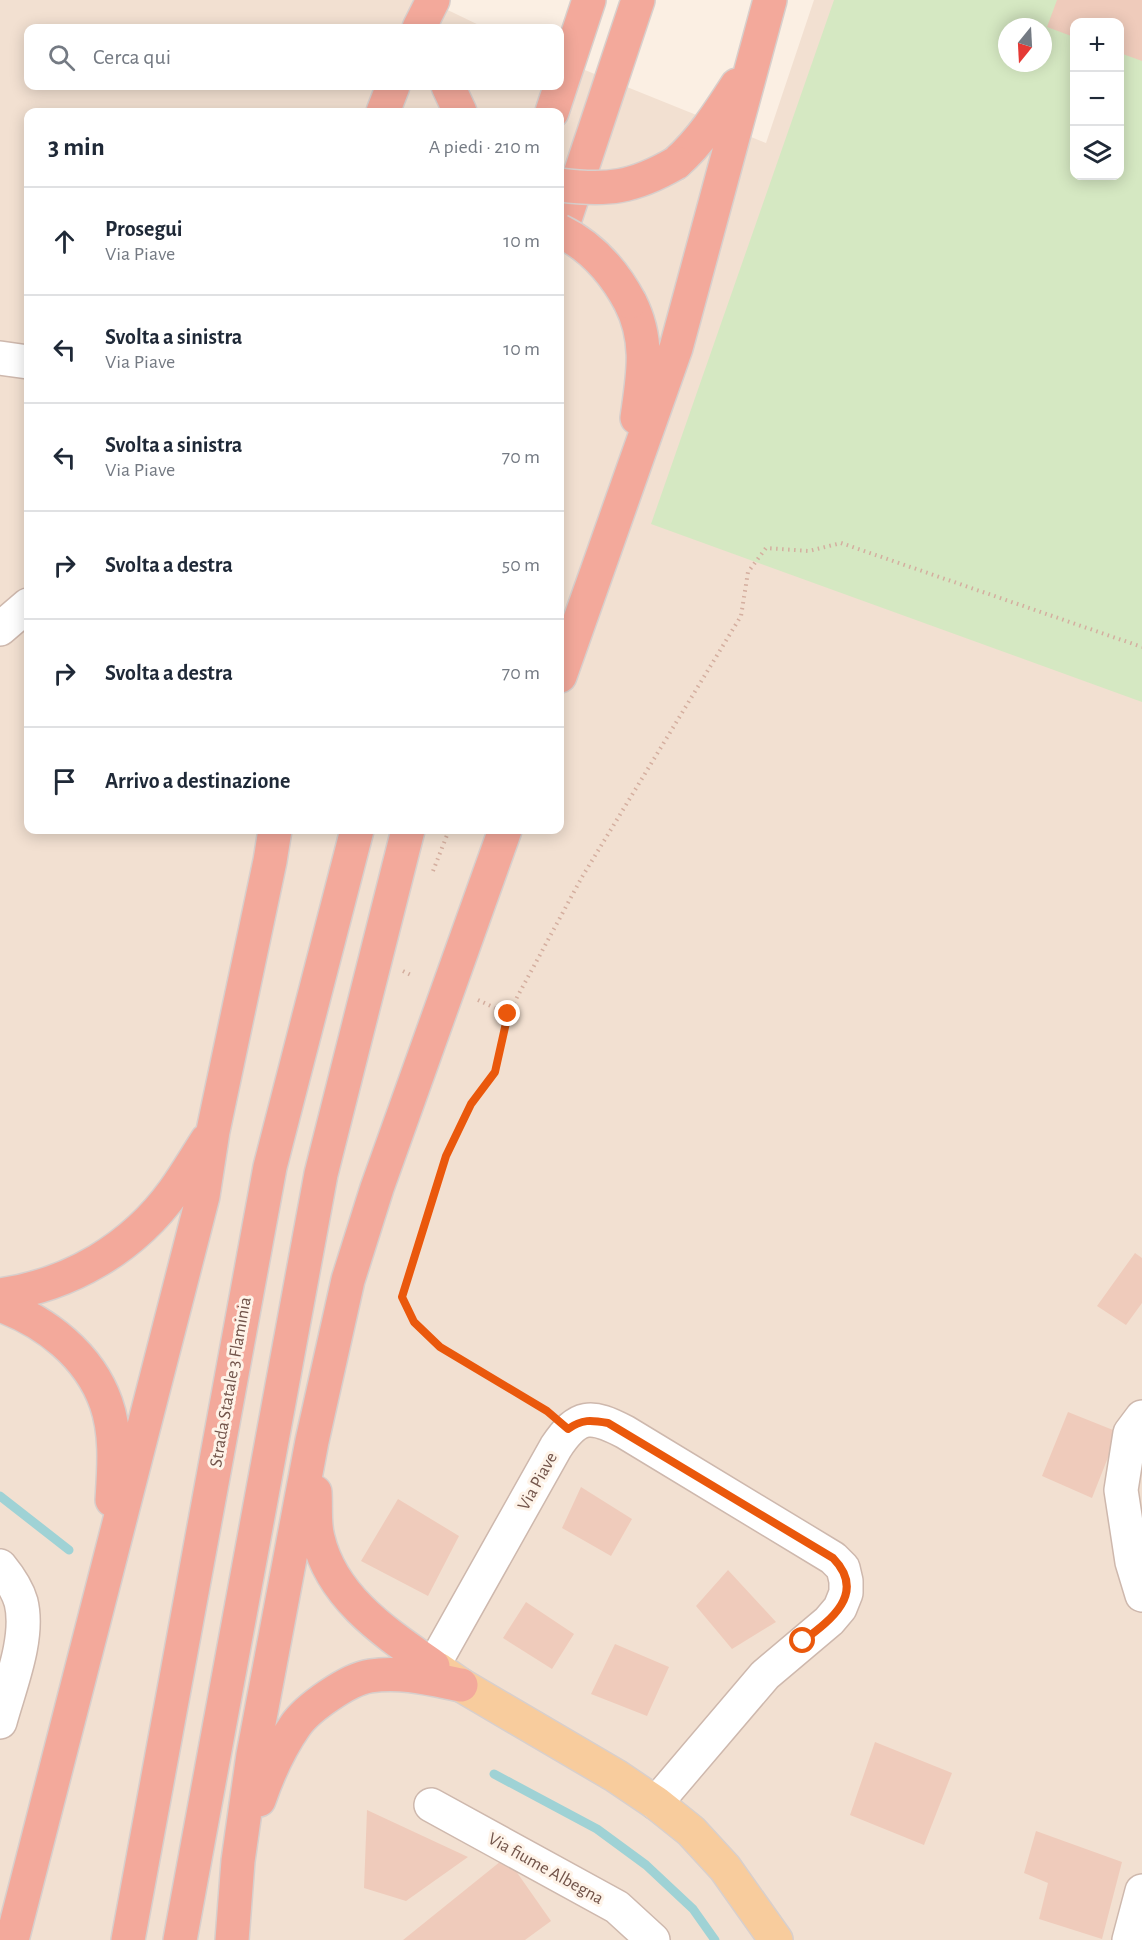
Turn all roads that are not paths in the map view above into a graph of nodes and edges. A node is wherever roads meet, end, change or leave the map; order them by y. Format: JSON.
{"nodes":[{"id":1,"x":433,"y":0,"type":"edge"},
{"id":2,"x":441,"y":0,"type":"edge"},
{"id":3,"x":589,"y":0,"type":"edge"},
{"id":4,"x":638,"y":0,"type":"edge"},
{"id":5,"x":770,"y":0,"type":"edge"},
{"id":6,"x":421,"y":24,"type":"edge"},
{"id":7,"x":438,"y":24,"type":"edge"},
{"id":8,"x":753,"y":58,"type":"junction"},
{"id":9,"x":564,"y":76,"type":"edge"},
{"id":10,"x":391,"y":90,"type":"edge"},
{"id":11,"x":559,"y":90,"type":"edge"},
{"id":12,"x":385,"y":108,"type":"edge"},
{"id":13,"x":553,"y":108,"type":"edge"},
{"id":14,"x":564,"y":186,"type":"edge"},
{"id":15,"x":564,"y":220,"type":"edge"},
{"id":16,"x":564,"y":234,"type":"edge"},
{"id":17,"x":0,"y":358,"type":"edge"},
{"id":18,"x":24,"y":361,"type":"edge"},
{"id":19,"x":627,"y":485,"type":"junction"},
{"id":20,"x":24,"y":608,"type":"edge"},
{"id":21,"x":0,"y":629,"type":"edge"},
{"id":22,"x":564,"y":665,"type":"edge"},
{"id":23,"x":274,"y":834,"type":"edge"},
{"id":24,"x":356,"y":834,"type":"edge"},
{"id":25,"x":407,"y":834,"type":"edge"},
{"id":26,"x":504,"y":834,"type":"edge"},
{"id":27,"x":213,"y":1131,"type":"junction"},
{"id":28,"x":0,"y":1295,"type":"edge"},
{"id":29,"x":0,"y":1305,"type":"edge"},
{"id":30,"x":1142,"y":1417,"type":"edge"},
{"id":31,"x":312,"y":1441,"type":"junction"},
{"id":32,"x":110,"y":1553,"type":"junction"},
{"id":33,"x":0,"y":1566,"type":"edge"},
{"id":34,"x":1142,"y":1595,"type":"edge"},
{"id":35,"x":433,"y":1666,"type":"junction"},
{"id":36,"x":461,"y":1685,"type":"junction"},
{"id":37,"x":0,"y":1722,"type":"edge"},
{"id":38,"x":656,"y":1803,"type":"junction"},
{"id":39,"x":431,"y":1805,"type":"dead end"},
{"id":40,"x":238,"y":1861,"type":"junction"},
{"id":41,"x":1142,"y":1891,"type":"edge"},
{"id":42,"x":12,"y":1940,"type":"edge"},
{"id":43,"x":128,"y":1940,"type":"edge"},
{"id":44,"x":180,"y":1940,"type":"edge"},
{"id":45,"x":232,"y":1940,"type":"edge"},
{"id":46,"x":653,"y":1940,"type":"edge"},
{"id":47,"x":776,"y":1940,"type":"edge"},
{"id":48,"x":1129,"y":1940,"type":"edge"}],
"edges":[{"from":1,"to":6,"type":"highway"},
{"from":2,"to":7,"type":"highway"},
{"from":3,"to":9,"type":"highway"},
{"from":4,"to":15,"type":"highway"},
{"from":5,"to":8,"type":"highway"},
{"from":8,"to":14,"type":"highway","bridge":true},
{"from":8,"to":19,"type":"highway"},
{"from":10,"to":12,"type":"highway"},
{"from":11,"to":13,"type":"highway"},
{"from":16,"to":19,"type":"highway","bridge":true},
{"from":17,"to":18,"type":"street"},
{"from":19,"to":22,"type":"highway"},
{"from":20,"to":21,"type":"street"},
{"from":23,"to":27,"type":"highway"},
{"from":24,"to":43,"type":"highway","name":"Strada Statale 3 Flaminia"},
{"from":25,"to":44,"type":"highway"},
{"from":26,"to":31,"type":"highway"},
{"from":27,"to":28,"type":"highway"},
{"from":27,"to":32,"type":"highway"},
{"from":29,"to":32,"type":"highway"},
{"from":30,"to":34,"type":"street"},
{"from":31,"to":35,"type":"highway"},
{"from":31,"to":40,"type":"highway"},
{"from":32,"to":42,"type":"highway"},
{"from":33,"to":37,"type":"street"},
{"from":35,"to":36,"type":"main road"},
{"from":35,"to":38,"type":"street","name":"Via Piave"},
{"from":36,"to":38,"type":"main road"},
{"from":36,"to":40,"type":"highway"},
{"from":38,"to":47,"type":"main road"},
{"from":39,"to":46,"type":"street","name":"Via fiume Albegna"},
{"from":40,"to":45,"type":"highway"},
{"from":41,"to":48,"type":"street"}]}
